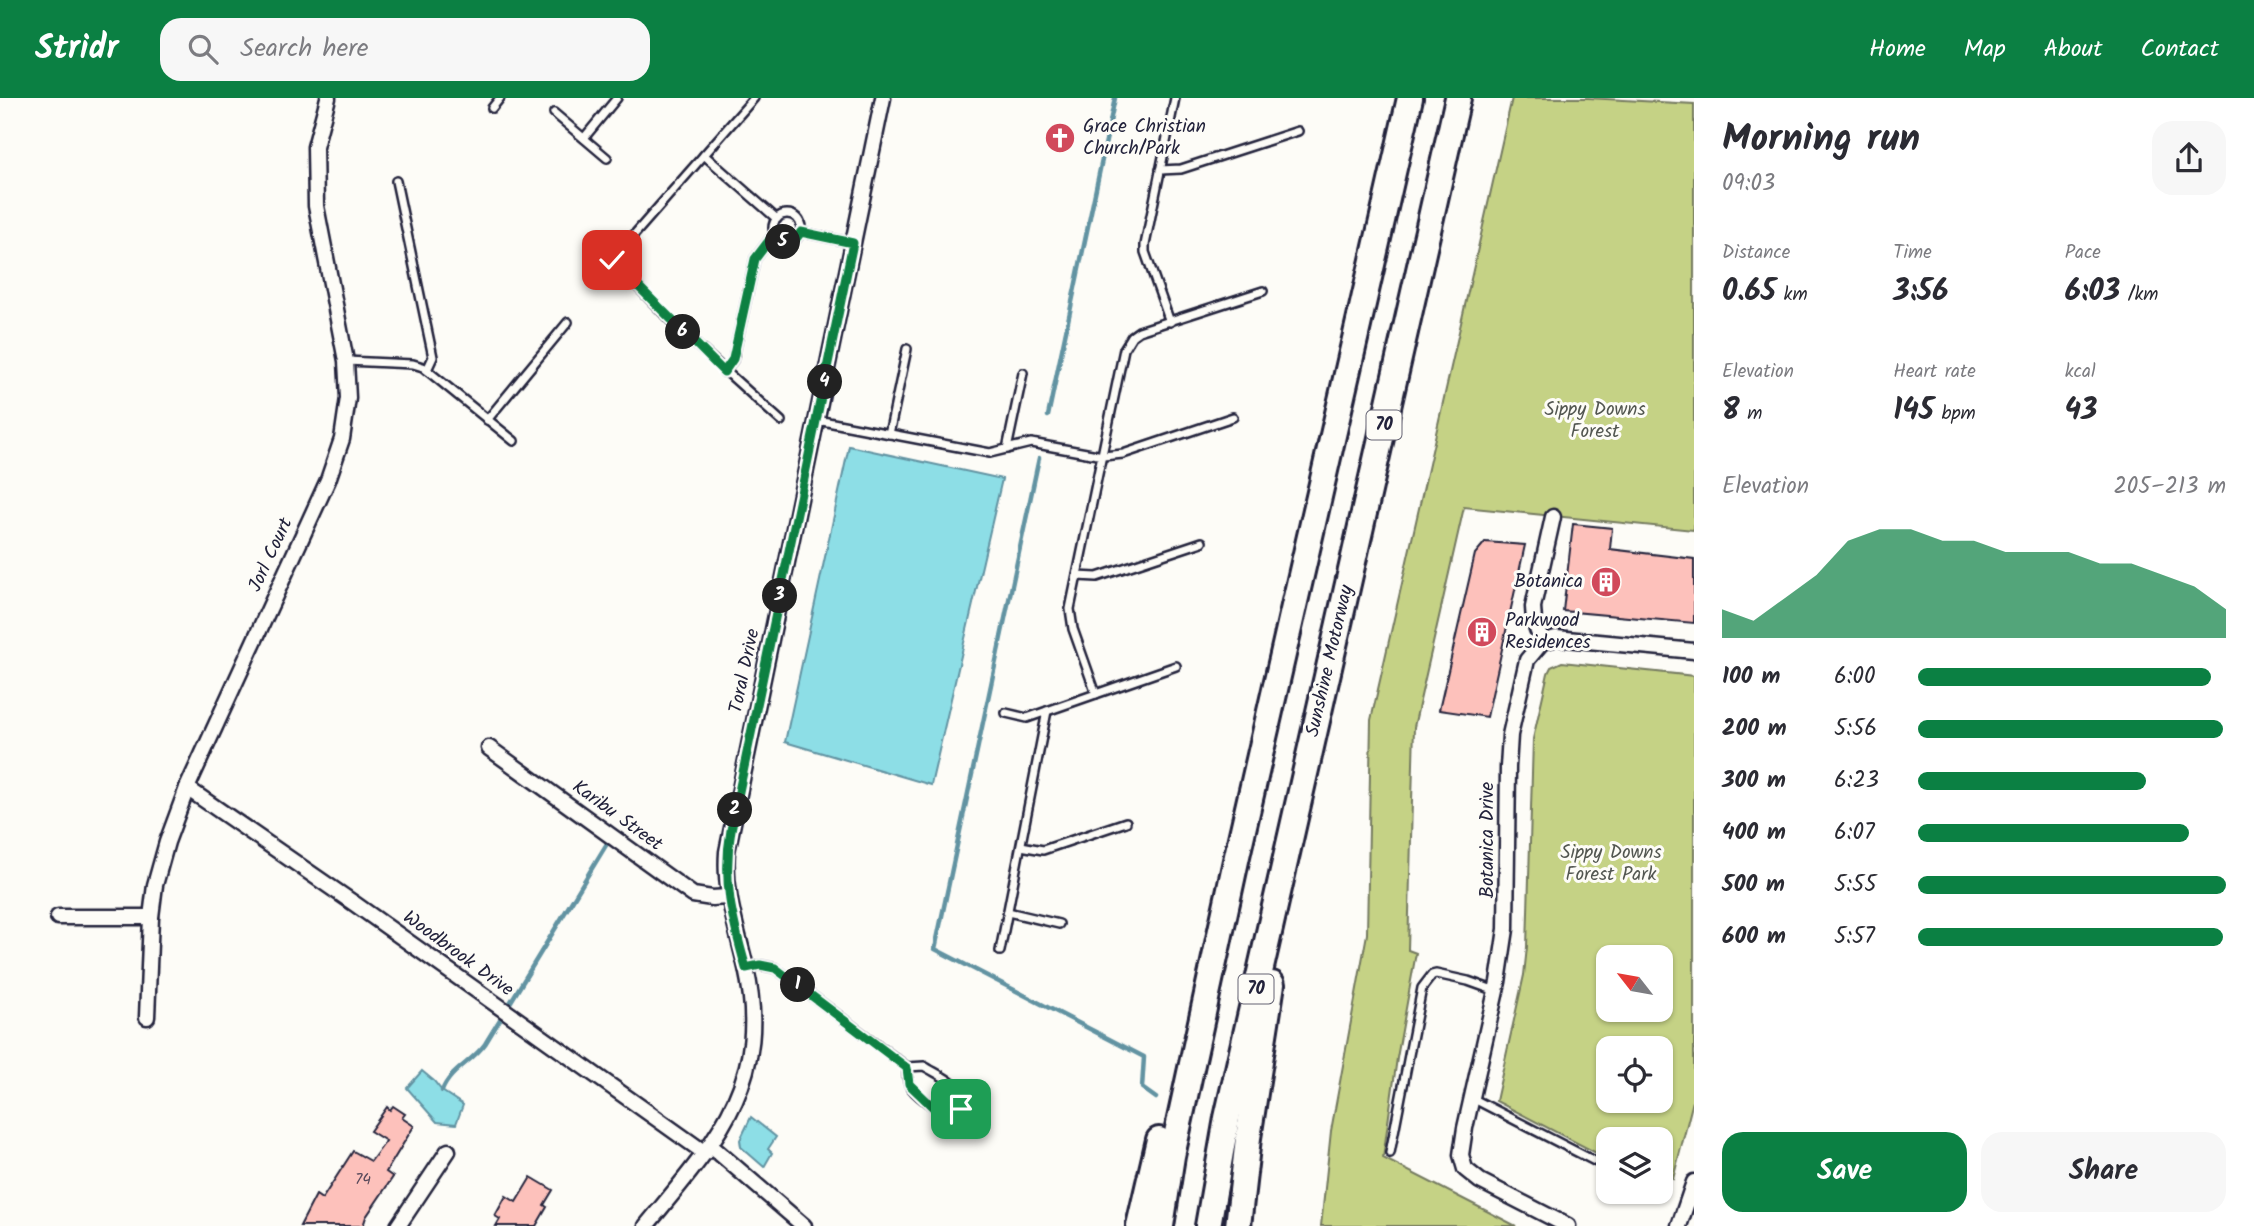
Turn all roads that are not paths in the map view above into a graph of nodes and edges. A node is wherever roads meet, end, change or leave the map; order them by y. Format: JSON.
{"nodes":[{"id":1,"x":328,"y":98,"type":"edge"},
{"id":2,"x":500,"y":98,"type":"edge"},
{"id":3,"x":617,"y":98,"type":"edge"},
{"id":4,"x":754,"y":98,"type":"edge"},
{"id":5,"x":883,"y":98,"type":"edge"},
{"id":6,"x":1175,"y":98,"type":"edge"},
{"id":7,"x":1410,"y":98,"type":"edge"},
{"id":8,"x":1458,"y":98,"type":"edge"},
{"id":9,"x":492,"y":108,"type":"dead end"},
{"id":10,"x":554,"y":113,"type":"dead end"},
{"id":11,"x":1298,"y":131,"type":"dead end"},
{"id":12,"x":584,"y":138,"type":"junction"},
{"id":13,"x":704,"y":155,"type":"junction"},
{"id":14,"x":607,"y":158,"type":"dead end"},
{"id":15,"x":1160,"y":170,"type":"junction"},
{"id":16,"x":396,"y":181,"type":"dead end"},
{"id":17,"x":777,"y":219,"type":"junction"},
{"id":18,"x":801,"y":232,"type":"junction"},
{"id":19,"x":774,"y":234,"type":"junction"},
{"id":20,"x":853,"y":243,"type":"junction"},
{"id":21,"x":612,"y":260,"type":"junction"},
{"id":22,"x":598,"y":271,"type":"dead end"},
{"id":23,"x":1263,"y":291,"type":"dead end"},
{"id":24,"x":568,"y":321,"type":"dead end"},
{"id":25,"x":1170,"y":321,"type":"junction"},
{"id":26,"x":907,"y":349,"type":"dead end"},
{"id":27,"x":346,"y":361,"type":"junction"},
{"id":28,"x":427,"y":370,"type":"junction"},
{"id":29,"x":724,"y":372,"type":"junction"},
{"id":30,"x":1023,"y":373,"type":"dead end"},
{"id":31,"x":1233,"y":417,"type":"dead end"},
{"id":32,"x":487,"y":420,"type":"junction"},
{"id":33,"x":817,"y":420,"type":"junction"},
{"id":34,"x":781,"y":421,"type":"dead end"},
{"id":35,"x":889,"y":434,"type":"junction"},
{"id":36,"x":514,"y":441,"type":"dead end"},
{"id":37,"x":1007,"y":449,"type":"junction"},
{"id":38,"x":1103,"y":456,"type":"junction"},
{"id":39,"x":1553,"y":517,"type":"dead end"},
{"id":40,"x":1202,"y":542,"type":"dead end"},
{"id":41,"x":1077,"y":576,"type":"junction"},
{"id":42,"x":1542,"y":642,"type":"junction"},
{"id":43,"x":1694,"y":651,"type":"edge"},
{"id":44,"x":1176,"y":666,"type":"dead end"},
{"id":45,"x":1096,"y":694,"type":"junction"},
{"id":46,"x":1047,"y":711,"type":"junction"},
{"id":47,"x":1006,"y":713,"type":"dead end"},
{"id":48,"x":489,"y":748,"type":"dead end"},
{"id":49,"x":1310,"y":753,"type":"junction"},
{"id":50,"x":187,"y":788,"type":"junction"},
{"id":51,"x":1126,"y":822,"type":"dead end"},
{"id":52,"x":1021,"y":846,"type":"junction"},
{"id":53,"x":1237,"y":856,"type":"junction"},
{"id":54,"x":728,"y":897,"type":"junction"},
{"id":55,"x":1008,"y":912,"type":"junction"},
{"id":56,"x":58,"y":917,"type":"dead end"},
{"id":57,"x":152,"y":917,"type":"junction"},
{"id":58,"x":1059,"y":923,"type":"dead end"},
{"id":59,"x":1000,"y":951,"type":"dead end"},
{"id":60,"x":746,"y":968,"type":"junction"},
{"id":61,"x":1496,"y":991,"type":"junction"},
{"id":62,"x":147,"y":1017,"type":"dead end"},
{"id":63,"x":907,"y":1068,"type":"junction"},
{"id":64,"x":1472,"y":1098,"type":"junction"},
{"id":65,"x":708,"y":1150,"type":"junction"},
{"id":66,"x":449,"y":1151,"type":"dead end"},
{"id":67,"x":1390,"y":1153,"type":"dead end"},
{"id":68,"x":1596,"y":1162,"type":"edge"},
{"id":69,"x":1694,"y":1182,"type":"edge"},
{"id":70,"x":398,"y":1226,"type":"edge"},
{"id":71,"x":646,"y":1226,"type":"edge"},
{"id":72,"x":804,"y":1226,"type":"edge"},
{"id":73,"x":1139,"y":1226,"type":"edge"},
{"id":74,"x":1161,"y":1226,"type":"edge"},
{"id":75,"x":1208,"y":1226,"type":"edge"},
{"id":76,"x":1238,"y":1226,"type":"edge"},
{"id":77,"x":1568,"y":1226,"type":"edge"},
{"id":78,"x":1679,"y":1226,"type":"edge"}],
"edges":[{"from":1,"to":27,"type":"street","name":"Jorl Court"},
{"from":2,"to":9,"type":"lane"},
{"from":3,"to":12,"type":"lane"},
{"from":4,"to":13,"type":"lane"},
{"from":5,"to":20,"type":"street","name":"Toral Drive"},
{"from":6,"to":15,"type":"lane"},
{"from":7,"to":53,"type":"highway","number":"70"},
{"from":8,"to":49,"type":"highway","name":"Sunshine Motorway","number":"70"},
{"from":10,"to":12,"type":"lane"},
{"from":11,"to":15,"type":"lane"},
{"from":12,"to":14,"type":"lane"},
{"from":13,"to":17,"type":"lane"},
{"from":13,"to":21,"type":"lane"},
{"from":15,"to":25,"type":"lane"},
{"from":16,"to":28,"type":"lane"},
{"from":17,"to":18,"type":"lane"},
{"from":17,"to":19,"type":"lane"},
{"from":18,"to":19,"type":"lane"},
{"from":18,"to":20,"type":"lane"},
{"from":19,"to":29,"type":"lane"},
{"from":20,"to":33,"type":"street","name":"Toral Drive"},
{"from":21,"to":22,"type":"lane"},
{"from":21,"to":29,"type":"lane"},
{"from":23,"to":25,"type":"lane"},
{"from":24,"to":32,"type":"lane"},
{"from":25,"to":38,"type":"lane"},
{"from":26,"to":35,"type":"lane"},
{"from":27,"to":28,"type":"lane"},
{"from":27,"to":50,"type":"street","name":"Jorl Court"},
{"from":28,"to":32,"type":"lane"},
{"from":29,"to":34,"type":"lane"},
{"from":30,"to":37,"type":"lane"},
{"from":31,"to":38,"type":"lane"},
{"from":32,"to":36,"type":"lane"},
{"from":33,"to":35,"type":"lane"},
{"from":33,"to":54,"type":"street","name":"Toral Drive"},
{"from":35,"to":37,"type":"lane"},
{"from":37,"to":38,"type":"lane"},
{"from":38,"to":41,"type":"lane"},
{"from":39,"to":42,"type":"street"},
{"from":40,"to":41,"type":"lane"},
{"from":41,"to":45,"type":"lane"},
{"from":42,"to":43,"type":"street"},
{"from":42,"to":61,"type":"street","name":"Botanica Drive"},
{"from":44,"to":45,"type":"lane"},
{"from":45,"to":46,"type":"lane"},
{"from":46,"to":47,"type":"lane"},
{"from":46,"to":52,"type":"lane"},
{"from":48,"to":54,"type":"street","name":"Karibu Street"},
{"from":49,"to":75,"type":"highway","name":"Sunshine Motorway","number":"70"},
{"from":49,"to":76,"type":"highway"},
{"from":50,"to":57,"type":"street","name":"Jorl Court"},
{"from":50,"to":65,"type":"street","name":"Woodbrook Drive"},
{"from":51,"to":52,"type":"lane"},
{"from":52,"to":55,"type":"lane"},
{"from":53,"to":73,"type":"highway"},
{"from":53,"to":74,"type":"highway","number":"70"},
{"from":54,"to":60,"type":"street","name":"Toral Drive"},
{"from":55,"to":58,"type":"lane"},
{"from":55,"to":59,"type":"lane"},
{"from":56,"to":57,"type":"street"},
{"from":57,"to":62,"type":"street","name":"Jorl Court"},
{"from":60,"to":63,"type":"lane"},
{"from":60,"to":65,"type":"street","name":"Toral Drive"},
{"from":61,"to":64,"type":"street","name":"Botanica Drive"},
{"from":61,"to":67,"type":"lane"},
{"from":63,"to":63,"type":"lane"},
{"from":64,"to":68,"type":"lane"},
{"from":64,"to":77,"type":"street","name":"Botanica Drive"},
{"from":65,"to":71,"type":"street","name":"Toral Drive"},
{"from":65,"to":72,"type":"street","name":"Woodbrook Drive"},
{"from":66,"to":70,"type":"street"},
{"from":69,"to":78,"type":"street"}]}
